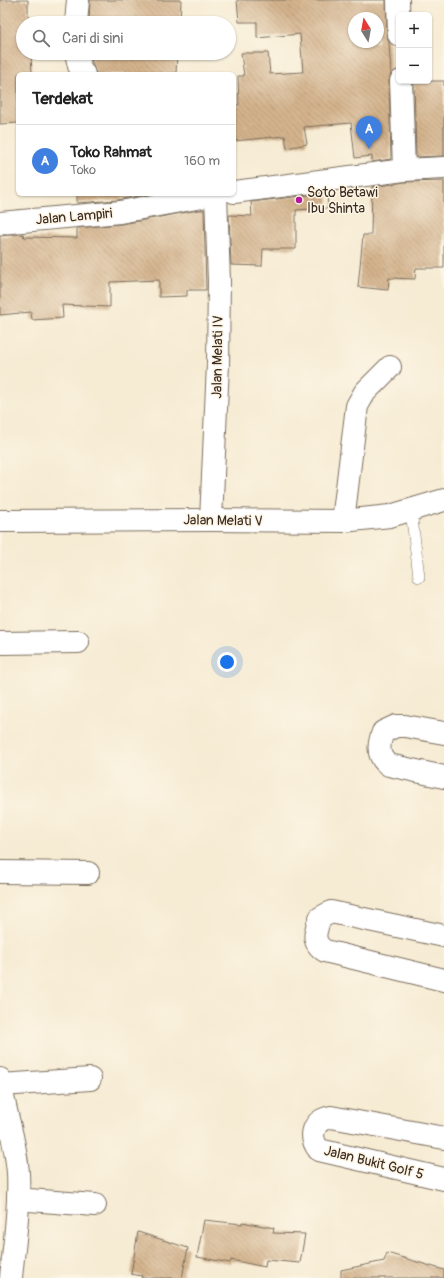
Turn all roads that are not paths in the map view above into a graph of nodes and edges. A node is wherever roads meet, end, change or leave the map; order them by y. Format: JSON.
{"nodes":[{"id":1,"x":78,"y":0,"type":"edge"},
{"id":2,"x":398,"y":0,"type":"edge"},
{"id":3,"x":398,"y":12,"type":"edge"},
{"id":4,"x":77,"y":16,"type":"edge"},
{"id":5,"x":78,"y":60,"type":"edge"},
{"id":6,"x":83,"y":72,"type":"edge"},
{"id":7,"x":401,"y":84,"type":"edge"},
{"id":8,"x":444,"y":168,"type":"edge"},
{"id":9,"x":404,"y":170,"type":"junction"},
{"id":10,"x":236,"y":192,"type":"edge"},
{"id":11,"x":196,"y":196,"type":"edge"},
{"id":12,"x":218,"y":196,"type":"edge"},
{"id":13,"x":119,"y":203,"type":"edge"},
{"id":14,"x":0,"y":223,"type":"edge"},
{"id":15,"x":390,"y":367,"type":"dead end"},
{"id":16,"x":444,"y":500,"type":"edge"},
{"id":17,"x":411,"y":510,"type":"junction"},
{"id":18,"x":211,"y":520,"type":"junction"},
{"id":19,"x":0,"y":521,"type":"edge"},
{"id":20,"x":343,"y":522,"type":"junction"},
{"id":21,"x":419,"y":577,"type":"dead end"},
{"id":22,"x":78,"y":642,"type":"dead end"},
{"id":23,"x":0,"y":643,"type":"edge"},
{"id":24,"x":444,"y":733,"type":"edge"},
{"id":25,"x":444,"y":777,"type":"edge"},
{"id":26,"x":0,"y":872,"type":"edge"},
{"id":27,"x":88,"y":873,"type":"dead end"},
{"id":28,"x":444,"y":936,"type":"edge"},
{"id":29,"x":444,"y":980,"type":"edge"},
{"id":30,"x":90,"y":1079,"type":"dead end"},
{"id":31,"x":0,"y":1082,"type":"edge"},
{"id":32,"x":444,"y":1138,"type":"edge"},
{"id":33,"x":444,"y":1179,"type":"edge"},
{"id":34,"x":18,"y":1197,"type":"junction"},
{"id":35,"x":95,"y":1205,"type":"dead end"},
{"id":36,"x":7,"y":1243,"type":"edge"},
{"id":37,"x":11,"y":1278,"type":"edge"}],
"edges":[{"from":1,"to":4,"type":"street"},
{"from":2,"to":3,"type":"street"},
{"from":5,"to":6,"type":"street"},
{"from":7,"to":9,"type":"street"},
{"from":8,"to":9,"type":"street"},
{"from":9,"to":10,"type":"street"},
{"from":11,"to":13,"type":"street","name":"Jalan Lampiri"},
{"from":12,"to":18,"type":"street","name":"Jalan Melati IV"},
{"from":13,"to":14,"type":"street","name":"Jalan Lampiri"},
{"from":15,"to":20,"type":"street"},
{"from":16,"to":17,"type":"street","name":"Jalan Melati V"},
{"from":17,"to":20,"type":"street","name":"Jalan Melati V"},
{"from":17,"to":21,"type":"lane"},
{"from":18,"to":19,"type":"street","name":"Jalan Melati V"},
{"from":18,"to":20,"type":"street","name":"Jalan Melati V"},
{"from":22,"to":23,"type":"street"},
{"from":24,"to":25,"type":"street"},
{"from":26,"to":27,"type":"street"},
{"from":28,"to":29,"type":"street"},
{"from":30,"to":31,"type":"street"},
{"from":31,"to":34,"type":"street"},
{"from":32,"to":33,"type":"street","name":"Jalan Bukit Golf 5"},
{"from":34,"to":35,"type":"street"},
{"from":34,"to":36,"type":"street"},
{"from":36,"to":37,"type":"street"}]}
